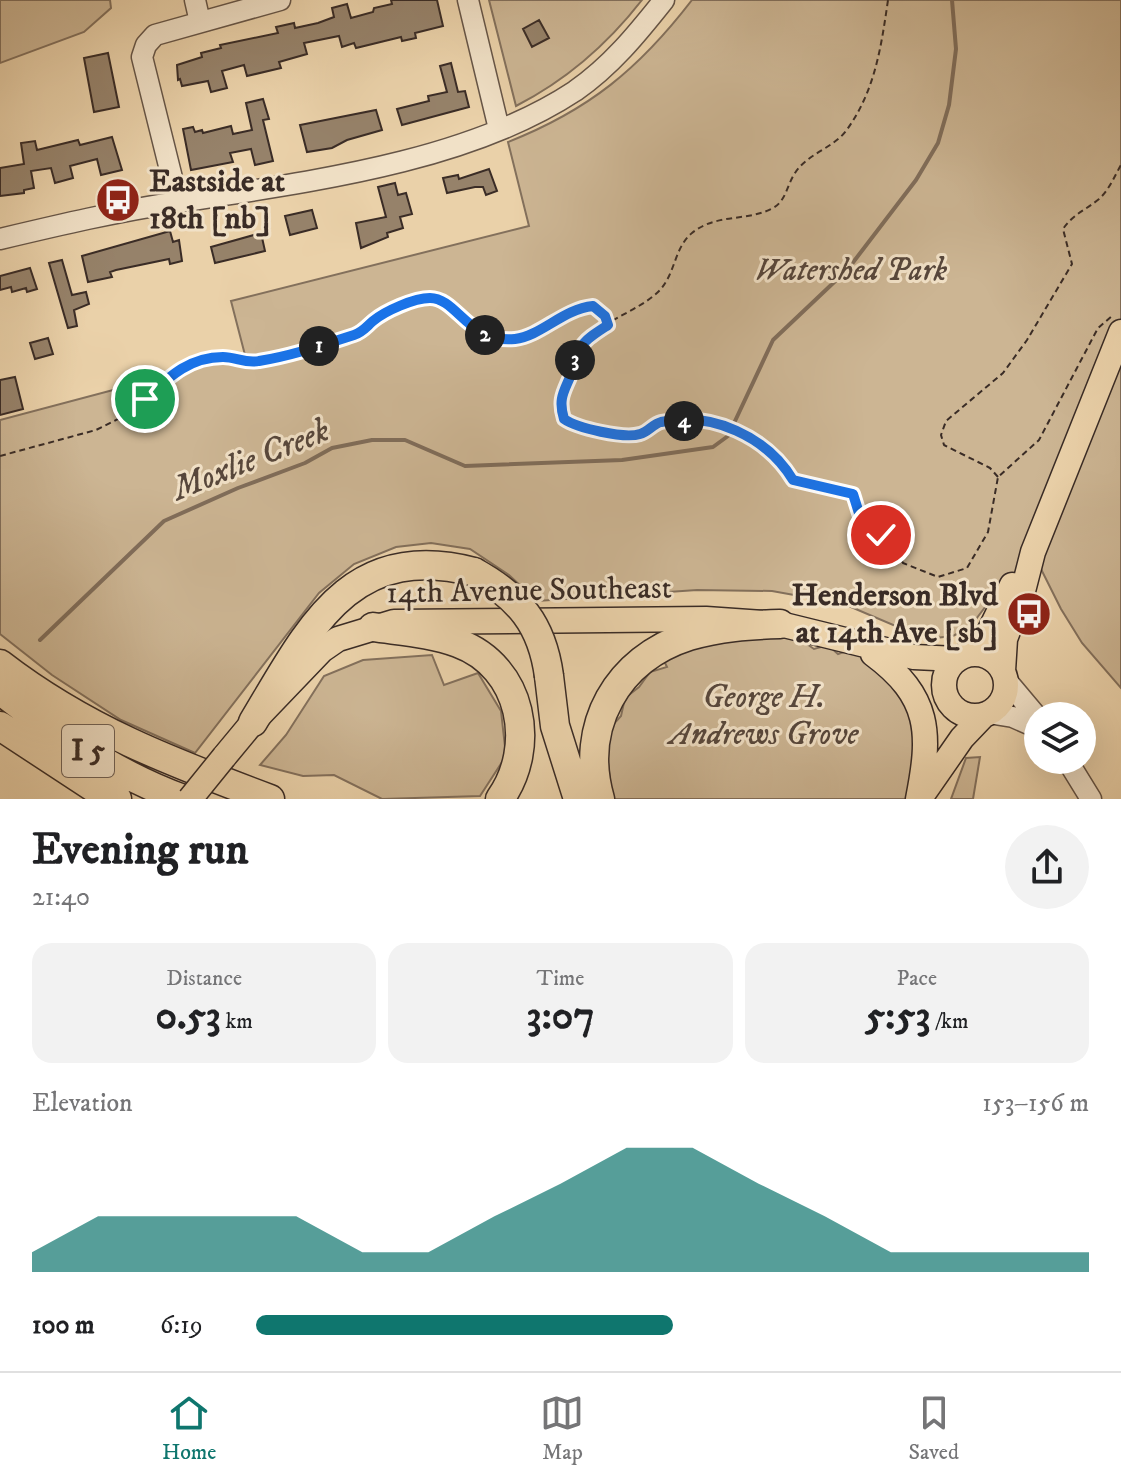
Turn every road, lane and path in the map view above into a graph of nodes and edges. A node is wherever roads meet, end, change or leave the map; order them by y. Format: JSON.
{"nodes":[{"id":1,"x":195,"y":0,"type":"edge"},
{"id":2,"x":280,"y":0,"type":"edge"},
{"id":3,"x":468,"y":0,"type":"edge"},
{"id":4,"x":664,"y":0,"type":"edge"},
{"id":5,"x":888,"y":0,"type":"edge"},
{"id":6,"x":200,"y":22,"type":"junction"},
{"id":7,"x":499,"y":129,"type":"junction"},
{"id":8,"x":1121,"y":165,"type":"edge"},
{"id":9,"x":178,"y":202,"type":"junction"},
{"id":10,"x":0,"y":239,"type":"edge"},
{"id":11,"x":1121,"y":315,"type":"edge"},
{"id":12,"x":608,"y":325,"type":"junction"},
{"id":13,"x":1121,"y":332,"type":"edge"},
{"id":14,"x":0,"y":456,"type":"edge"},
{"id":15,"x":998,"y":477,"type":"junction"},
{"id":16,"x":1033,"y":552,"type":"junction"},
{"id":17,"x":780,"y":624,"type":"junction"},
{"id":18,"x":373,"y":627,"type":"junction"},
{"id":19,"x":844,"y":640,"type":"junction"},
{"id":20,"x":873,"y":654,"type":"junction"},
{"id":21,"x":961,"y":657,"type":"junction"},
{"id":22,"x":0,"y":664,"type":"edge"},
{"id":23,"x":1005,"y":676,"type":"junction"},
{"id":24,"x":0,"y":690,"type":"edge"},
{"id":25,"x":947,"y":698,"type":"junction"},
{"id":26,"x":1025,"y":702,"type":"edge"},
{"id":27,"x":986,"y":714,"type":"junction"},
{"id":28,"x":253,"y":722,"type":"junction"},
{"id":29,"x":1024,"y":722,"type":"edge"},
{"id":30,"x":0,"y":726,"type":"edge"},
{"id":31,"x":1076,"y":774,"type":"edge"},
{"id":32,"x":117,"y":799,"type":"edge"},
{"id":33,"x":183,"y":799,"type":"edge"},
{"id":34,"x":190,"y":799,"type":"edge"},
{"id":35,"x":270,"y":799,"type":"edge"},
{"id":36,"x":500,"y":799,"type":"edge"},
{"id":37,"x":578,"y":799,"type":"edge"},
{"id":38,"x":600,"y":799,"type":"edge"},
{"id":39,"x":919,"y":799,"type":"edge"},
{"id":40,"x":1091,"y":799,"type":"edge"}],
"edges":[{"from":1,"to":6,"type":"street"},
{"from":2,"to":6,"type":"street"},
{"from":3,"to":7,"type":"street"},
{"from":4,"to":7,"type":"street"},
{"from":5,"to":12,"type":"path"},
{"from":6,"to":9,"type":"street"},
{"from":7,"to":9,"type":"street"},
{"from":8,"to":15,"type":"path"},
{"from":9,"to":10,"type":"street"},
{"from":11,"to":15,"type":"path"},
{"from":12,"to":14,"type":"path"},
{"from":12,"to":15,"type":"path"},
{"from":13,"to":16,"type":"main road"},
{"from":16,"to":21,"type":"main road"},
{"from":16,"to":23,"type":"main road"},
{"from":17,"to":18,"type":"main road","name":"14th Avenue Southeast"},
{"from":17,"to":19,"type":"main road","name":"14th Avenue Southeast"},
{"from":17,"to":38,"type":"highway"},
{"from":18,"to":28,"type":"main road","name":"14th Avenue Southeast"},
{"from":18,"to":36,"type":"highway"},
{"from":19,"to":20,"type":"main road","name":"14th Avenue Southeast"},
{"from":19,"to":21,"type":"main road","name":"14th Avenue Southeast"},
{"from":20,"to":25,"type":"main road","name":"14th Avenue Southeast"},
{"from":20,"to":39,"type":"main road"},
{"from":21,"to":23,"type":"main road"},
{"from":21,"to":25,"type":"main road"},
{"from":22,"to":35,"type":"highway"},
{"from":23,"to":26,"type":"street"},
{"from":23,"to":27,"type":"main road"},
{"from":24,"to":33,"type":"highway","number":"I 5"},
{"from":25,"to":27,"type":"main road"},
{"from":25,"to":39,"type":"main road"},
{"from":27,"to":29,"type":"street"},
{"from":27,"to":39,"type":"main road"},
{"from":28,"to":34,"type":"main road","name":"14th Avenue Southeast","bridge":true},
{"from":28,"to":37,"type":"highway","bridge":true},
{"from":30,"to":32,"type":"highway","number":"I 5"},
{"from":31,"to":40,"type":"street"}]}
